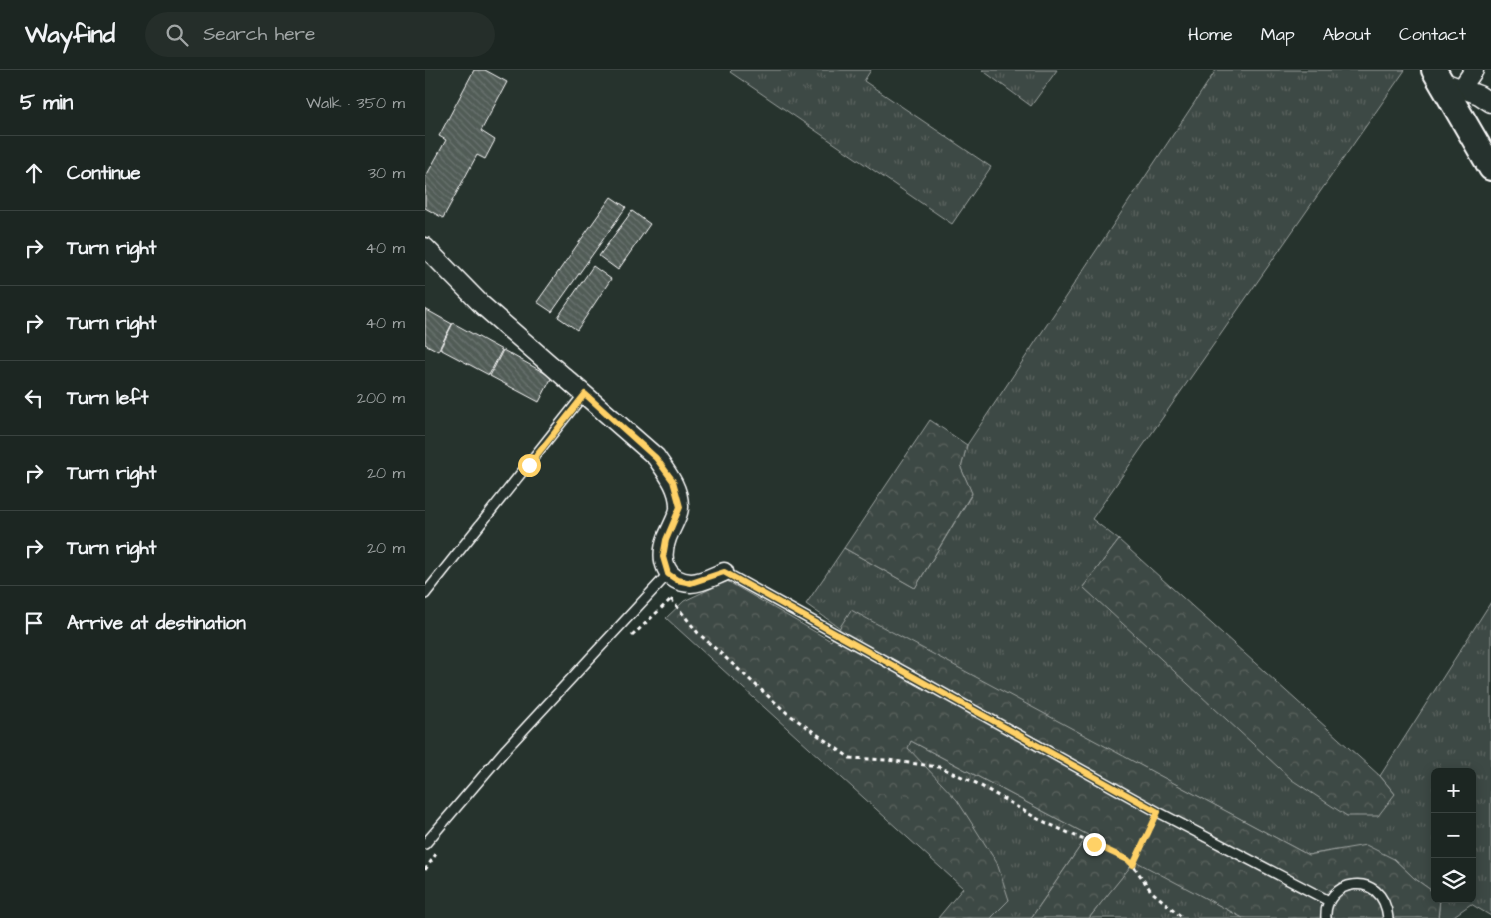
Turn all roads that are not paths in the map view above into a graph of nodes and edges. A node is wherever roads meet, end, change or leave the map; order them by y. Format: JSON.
{"nodes":[{"id":1,"x":1474,"y":70,"type":"edge"},
{"id":2,"x":1446,"y":80,"type":"edge"},
{"id":3,"x":1491,"y":103,"type":"edge"},
{"id":4,"x":1491,"y":168,"type":"edge"},
{"id":5,"x":425,"y":247,"type":"edge"},
{"id":6,"x":585,"y":394,"type":"junction"},
{"id":7,"x":724,"y":572,"type":"joint"},
{"id":8,"x":668,"y":574,"type":"junction"},
{"id":9,"x":425,"y":594,"type":"edge"},
{"id":10,"x":425,"y":844,"type":"edge"},
{"id":11,"x":1329,"y":901,"type":"junction"},
{"id":12,"x":1326,"y":918,"type":"edge"},
{"id":13,"x":1388,"y":918,"type":"edge"}],
"edges":[{"from":1,"to":2,"type":"street"},
{"from":2,"to":3,"type":"street"},
{"from":2,"to":4,"type":"main road"},
{"from":5,"to":6,"type":"street"},
{"from":6,"to":8,"type":"street"},
{"from":6,"to":9,"type":"lane"},
{"from":7,"to":8,"type":"street"},
{"from":7,"to":11,"type":"lane"},
{"from":8,"to":10,"type":"lane"},
{"from":11,"to":12,"type":"lane"},
{"from":11,"to":13,"type":"lane"}]}
